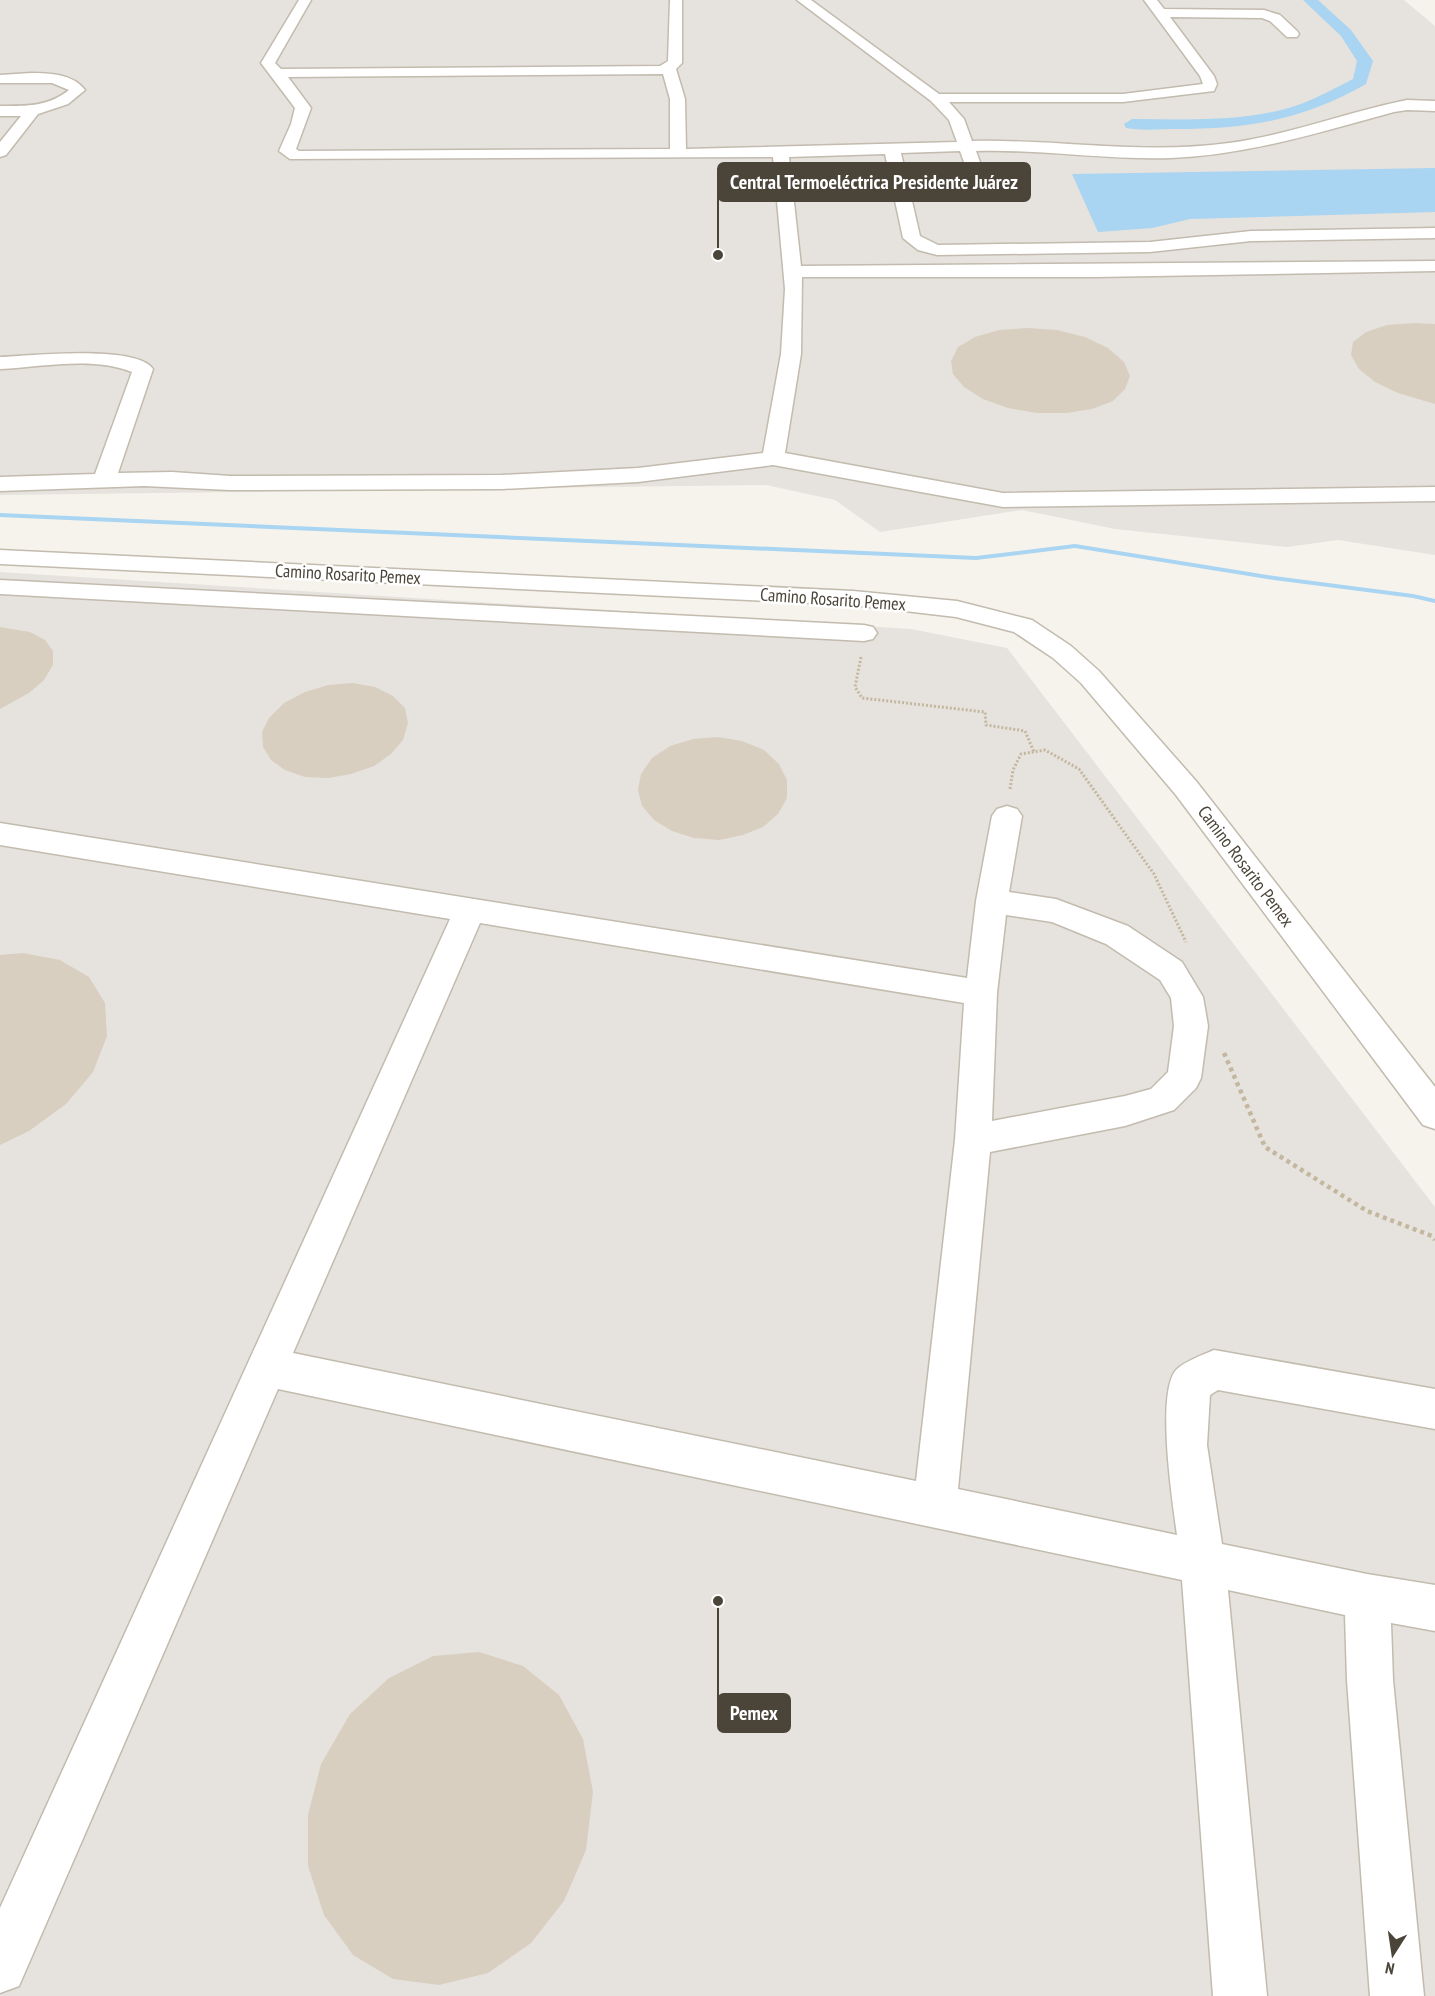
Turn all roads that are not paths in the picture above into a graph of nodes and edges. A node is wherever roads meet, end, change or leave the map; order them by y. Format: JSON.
{"nodes":[{"id":1,"x":305,"y":0,"type":"edge"},
{"id":2,"x":676,"y":0,"type":"edge"},
{"id":3,"x":803,"y":0,"type":"edge"},
{"id":4,"x":1150,"y":0,"type":"edge"},
{"id":5,"x":1160,"y":13,"type":"junction"},
{"id":6,"x":1292,"y":34,"type":"dead end"},
{"id":7,"x":668,"y":68,"type":"junction"},
{"id":8,"x":276,"y":73,"type":"junction"},
{"id":9,"x":0,"y":80,"type":"edge"},
{"id":10,"x":936,"y":98,"type":"junction"},
{"id":11,"x":1435,"y":106,"type":"edge"},
{"id":12,"x":0,"y":111,"type":"edge"},
{"id":13,"x":33,"y":111,"type":"junction"},
{"id":14,"x":967,"y":145,"type":"junction"},
{"id":15,"x":892,"y":149,"type":"junction"},
{"id":16,"x":780,"y":151,"type":"junction"},
{"id":17,"x":0,"y":152,"type":"edge"},
{"id":18,"x":678,"y":154,"type":"junction"},
{"id":19,"x":977,"y":176,"type":"dead end"},
{"id":20,"x":1435,"y":233,"type":"edge"},
{"id":21,"x":1435,"y":266,"type":"edge"},
{"id":22,"x":793,"y":272,"type":"junction"},
{"id":23,"x":0,"y":363,"type":"edge"},
{"id":24,"x":773,"y":458,"type":"junction"},
{"id":25,"x":104,"y":480,"type":"junction"},
{"id":26,"x":0,"y":484,"type":"edge"},
{"id":27,"x":1435,"y":494,"type":"edge"},
{"id":28,"x":0,"y":557,"type":"edge"},
{"id":29,"x":0,"y":587,"type":"edge"},
{"id":30,"x":852,"y":633,"type":"road end"},
{"id":31,"x":1007,"y":816,"type":"dead end"},
{"id":32,"x":0,"y":834,"type":"edge"},
{"id":33,"x":992,"y":901,"type":"junction"},
{"id":34,"x":470,"y":910,"type":"junction"},
{"id":35,"x":981,"y":993,"type":"junction"},
{"id":36,"x":1435,"y":1114,"type":"edge"},
{"id":37,"x":973,"y":1140,"type":"junction"},
{"id":38,"x":267,"y":1366,"type":"junction"},
{"id":39,"x":1435,"y":1408,"type":"edge"},
{"id":40,"x":935,"y":1506,"type":"junction"},
{"id":41,"x":1203,"y":1563,"type":"junction"},
{"id":42,"x":1367,"y":1597,"type":"junction"},
{"id":43,"x":1435,"y":1608,"type":"edge"},
{"id":44,"x":0,"y":1967,"type":"edge"},
{"id":45,"x":1240,"y":1996,"type":"edge"},
{"id":46,"x":1397,"y":1996,"type":"edge"}],
"edges":[{"from":1,"to":8,"type":"street"},
{"from":2,"to":7,"type":"street"},
{"from":3,"to":10,"type":"street"},
{"from":4,"to":5,"type":"street"},
{"from":5,"to":6,"type":"street"},
{"from":5,"to":10,"type":"street"},
{"from":7,"to":8,"type":"street"},
{"from":7,"to":18,"type":"street"},
{"from":8,"to":18,"type":"street"},
{"from":9,"to":13,"type":"street"},
{"from":10,"to":14,"type":"street"},
{"from":11,"to":14,"type":"street"},
{"from":12,"to":13,"type":"street"},
{"from":13,"to":17,"type":"street"},
{"from":14,"to":15,"type":"street"},
{"from":14,"to":19,"type":"street"},
{"from":15,"to":16,"type":"street"},
{"from":15,"to":20,"type":"street"},
{"from":16,"to":18,"type":"street"},
{"from":16,"to":22,"type":"street"},
{"from":21,"to":22,"type":"street"},
{"from":22,"to":24,"type":"street"},
{"from":23,"to":25,"type":"street"},
{"from":24,"to":25,"type":"street"},
{"from":24,"to":27,"type":"street"},
{"from":25,"to":26,"type":"street"},
{"from":28,"to":36,"type":"street","name":"Camino Rosarito Pemex"},
{"from":29,"to":30,"type":"street"},
{"from":31,"to":33,"type":"street"},
{"from":32,"to":34,"type":"street"},
{"from":33,"to":35,"type":"street"},
{"from":33,"to":37,"type":"street"},
{"from":34,"to":35,"type":"street"},
{"from":34,"to":38,"type":"street"},
{"from":35,"to":37,"type":"street"},
{"from":37,"to":40,"type":"street"},
{"from":38,"to":40,"type":"street"},
{"from":38,"to":44,"type":"street"},
{"from":39,"to":41,"type":"street"},
{"from":40,"to":41,"type":"street"},
{"from":41,"to":42,"type":"street"},
{"from":41,"to":45,"type":"street"},
{"from":42,"to":43,"type":"street"},
{"from":42,"to":46,"type":"street"}]}
